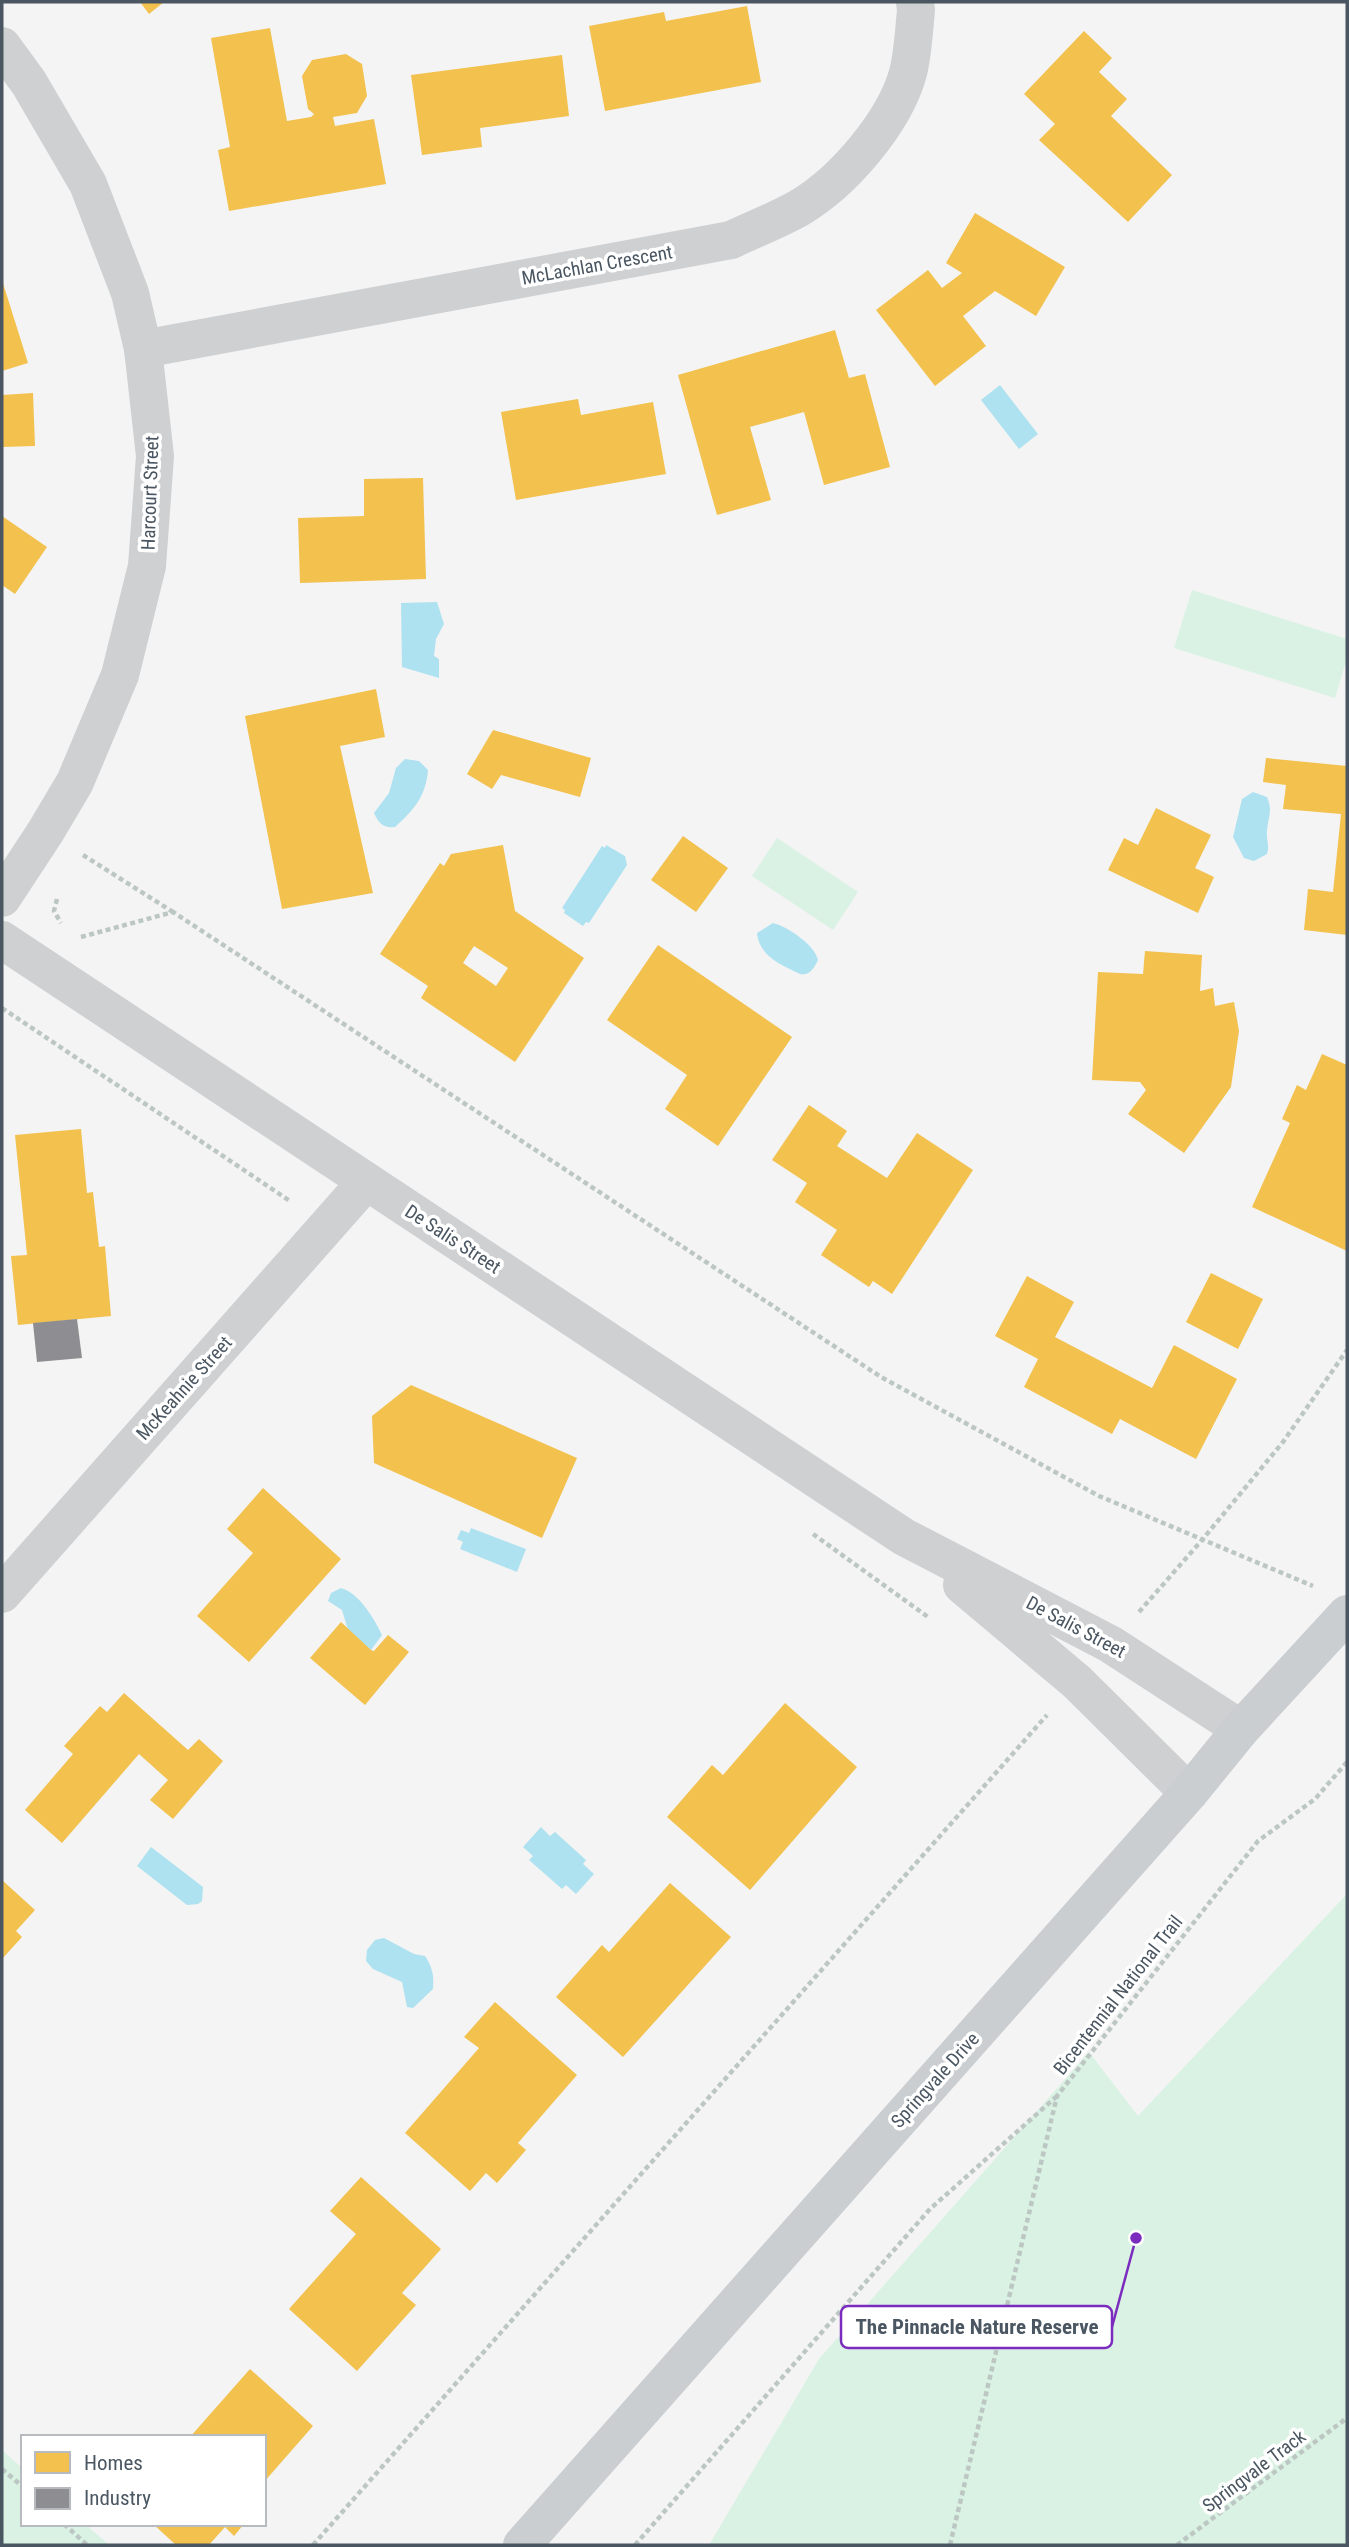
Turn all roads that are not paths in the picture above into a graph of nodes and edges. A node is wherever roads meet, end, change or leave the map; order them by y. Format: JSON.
{"nodes":[{"id":1,"x":915,"y":2,"type":"edge"},
{"id":2,"x":2,"y":46,"type":"edge"},
{"id":3,"x":144,"y":349,"type":"junction"},
{"id":4,"x":2,"y":898,"type":"edge"},
{"id":5,"x":2,"y":940,"type":"edge"},
{"id":6,"x":366,"y":1182,"type":"junction"},
{"id":7,"x":904,"y":1536,"type":"junction"},
{"id":8,"x":2,"y":1594,"type":"edge"},
{"id":9,"x":1335,"y":1602,"type":"edge"},
{"id":10,"x":1241,"y":1729,"type":"junction"},
{"id":11,"x":1189,"y":1793,"type":"junction"},
{"id":12,"x":522,"y":2545,"type":"edge"}],
"edges":[{"from":1,"to":3,"type":"street","name":"McLachlan Crescent"},
{"from":2,"to":3,"type":"street","name":"Harcourt Street"},
{"from":3,"to":4,"type":"street","name":"Harcourt Street"},
{"from":5,"to":6,"type":"street","name":"De Salis Street"},
{"from":6,"to":7,"type":"street","name":"De Salis Street"},
{"from":6,"to":8,"type":"street","name":"McKeahnie Street"},
{"from":7,"to":10,"type":"street","name":"De Salis Street"},
{"from":7,"to":11,"type":"street","name":"De Salis Street"},
{"from":9,"to":10,"type":"main road","name":"Springvale Drive"},
{"from":10,"to":11,"type":"main road","name":"Springvale Drive"},
{"from":11,"to":12,"type":"main road","name":"Springvale Drive"}]}
